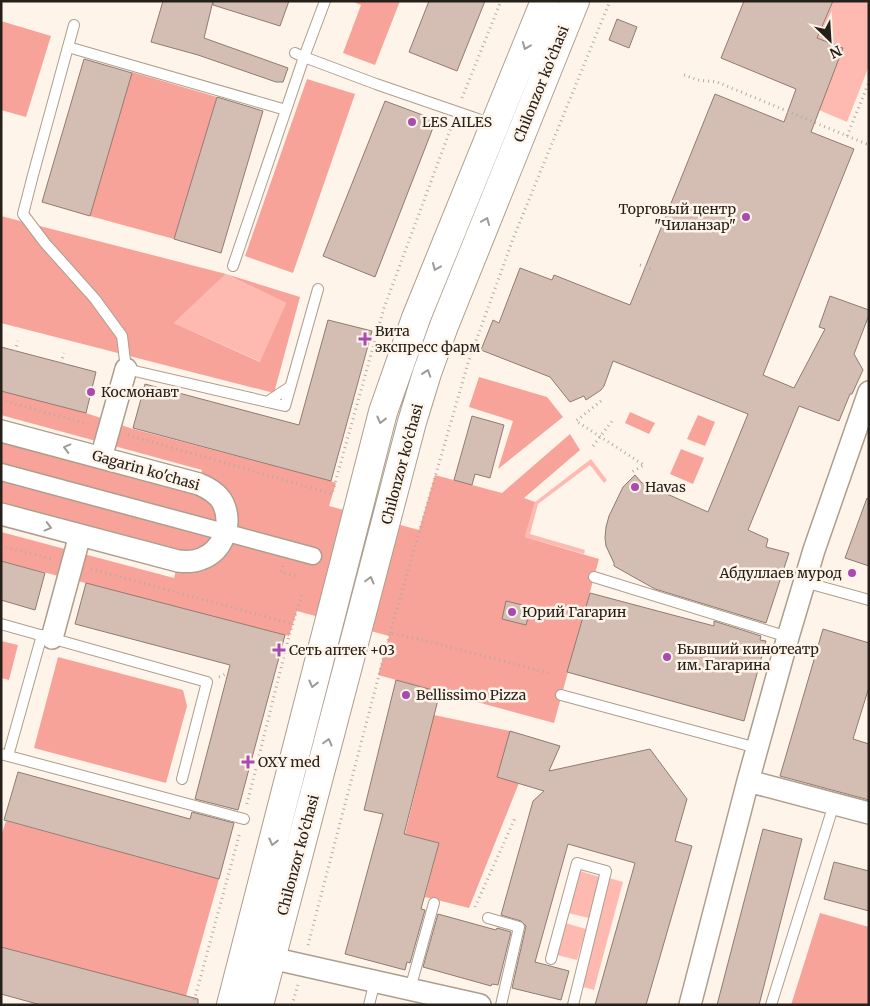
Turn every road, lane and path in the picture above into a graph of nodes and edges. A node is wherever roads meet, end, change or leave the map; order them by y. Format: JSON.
{"nodes":[{"id":1,"x":325,"y":1,"type":"edge"},
{"id":2,"x":502,"y":1,"type":"edge"},
{"id":3,"x":545,"y":1,"type":"edge"},
{"id":4,"x":575,"y":1,"type":"edge"},
{"id":5,"x":610,"y":1,"type":"edge"},
{"id":6,"x":74,"y":25,"type":"dead end"},
{"id":7,"x":68,"y":47,"type":"junction"},
{"id":8,"x":299,"y":55,"type":"junction"},
{"id":9,"x":684,"y":75,"type":"dead end"},
{"id":10,"x":869,"y":82,"type":"edge"},
{"id":11,"x":286,"y":110,"type":"junction"},
{"id":12,"x":457,"y":112,"type":"junction"},
{"id":13,"x":508,"y":130,"type":"junction"},
{"id":14,"x":847,"y":136,"type":"junction"},
{"id":15,"x":869,"y":145,"type":"edge"},
{"id":16,"x":640,"y":265,"type":"dead end"},
{"id":17,"x":233,"y":266,"type":"dead end"},
{"id":18,"x":651,"y":269,"type":"dead end"},
{"id":19,"x":318,"y":289,"type":"dead end"},
{"id":20,"x":18,"y":341,"type":"dead end"},
{"id":21,"x":15,"y":351,"type":"dead end"},
{"id":22,"x":64,"y":353,"type":"dead end"},
{"id":23,"x":61,"y":363,"type":"dead end"},
{"id":24,"x":126,"y":369,"type":"junction"},
{"id":25,"x":869,"y":392,"type":"edge"},
{"id":26,"x":1,"y":400,"type":"edge"},
{"id":27,"x":601,"y":400,"type":"dead end"},
{"id":28,"x":612,"y":421,"type":"dead end"},
{"id":29,"x":109,"y":430,"type":"junction"},
{"id":30,"x":1,"y":431,"type":"edge"},
{"id":31,"x":600,"y":437,"type":"junction"},
{"id":32,"x":593,"y":446,"type":"dead end"},
{"id":33,"x":101,"y":458,"type":"junction"},
{"id":34,"x":1,"y":472,"type":"edge"},
{"id":35,"x":630,"y":473,"type":"dead end"},
{"id":36,"x":1,"y":514,"type":"edge"},
{"id":37,"x":225,"y":533,"type":"junction"},
{"id":38,"x":80,"y":535,"type":"junction"},
{"id":39,"x":1,"y":546,"type":"edge"},
{"id":40,"x":313,"y":556,"type":"dead end"},
{"id":41,"x":72,"y":564,"type":"junction"},
{"id":42,"x":594,"y":577,"type":"dead end"},
{"id":43,"x":804,"y":582,"type":"junction"},
{"id":44,"x":302,"y":594,"type":"dead end"},
{"id":45,"x":869,"y":600,"type":"edge"},
{"id":46,"x":1,"y":624,"type":"edge"},
{"id":47,"x":293,"y":624,"type":"junction"},
{"id":48,"x":390,"y":633,"type":"junction"},
{"id":49,"x":47,"y":636,"type":"junction"},
{"id":50,"x":788,"y":637,"type":"junction"},
{"id":51,"x":552,"y":674,"type":"dead end"},
{"id":52,"x":561,"y":695,"type":"dead end"},
{"id":53,"x":757,"y":748,"type":"junction"},
{"id":54,"x":5,"y":755,"type":"edge"},
{"id":55,"x":182,"y":779,"type":"dead end"},
{"id":56,"x":748,"y":782,"type":"junction"},
{"id":57,"x":834,"y":804,"type":"junction"},
{"id":58,"x":869,"y":813,"type":"edge"},
{"id":59,"x":516,"y":816,"type":"dead end"},
{"id":60,"x":244,"y":819,"type":"junction"},
{"id":61,"x":434,"y":903,"type":"dead end"},
{"id":62,"x":472,"y":914,"type":"dead end"},
{"id":63,"x":488,"y":918,"type":"dead end"},
{"id":64,"x":259,"y":955,"type":"junction"},
{"id":65,"x":552,"y":959,"type":"dead end"},
{"id":66,"x":303,"y":965,"type":"junction"},
{"id":67,"x":375,"y":981,"type":"junction"},
{"id":68,"x":410,"y":989,"type":"junction"},
{"id":69,"x":193,"y":1005,"type":"edge"},
{"id":70,"x":231,"y":1005,"type":"edge"},
{"id":71,"x":259,"y":1005,"type":"edge"},
{"id":72,"x":292,"y":1005,"type":"edge"},
{"id":73,"x":369,"y":1005,"type":"edge"},
{"id":74,"x":480,"y":1005,"type":"edge"},
{"id":75,"x":501,"y":1005,"type":"edge"},
{"id":76,"x":573,"y":1005,"type":"edge"},
{"id":77,"x":690,"y":1005,"type":"edge"},
{"id":78,"x":771,"y":1005,"type":"edge"}],
"edges":[{"from":1,"to":8,"type":"lane"},
{"from":2,"to":12,"type":"path"},
{"from":3,"to":13,"type":"main road","name":"Chilonzor ko'chasi","one_way":true},
{"from":4,"to":13,"type":"main road","name":"Chilonzor ko'chasi"},
{"from":5,"to":48,"type":"path"},
{"from":6,"to":7,"type":"lane"},
{"from":7,"to":11,"type":"lane"},
{"from":7,"to":24,"type":"lane"},
{"from":8,"to":11,"type":"lane"},
{"from":8,"to":12,"type":"lane"},
{"from":9,"to":14,"type":"path"},
{"from":10,"to":14,"type":"path"},
{"from":11,"to":17,"type":"lane"},
{"from":12,"to":13,"type":"lane"},
{"from":12,"to":29,"type":"path"},
{"from":13,"to":64,"type":"main road","name":"Chilonzor ko'chasi"},
{"from":14,"to":15,"type":"path"},
{"from":16,"to":18,"type":"path"},
{"from":19,"to":24,"type":"lane"},
{"from":20,"to":21,"type":"path"},
{"from":22,"to":23,"type":"path"},
{"from":24,"to":29,"type":"street"},
{"from":25,"to":43,"type":"street"},
{"from":26,"to":29,"type":"path"},
{"from":27,"to":31,"type":"path"},
{"from":28,"to":31,"type":"path"},
{"from":29,"to":33,"type":"street"},
{"from":33,"to":30,"type":"street","name":"Gagarin ko'chasi","one_way":true},
{"from":31,"to":32,"type":"path"},
{"from":31,"to":35,"type":"path"},
{"from":33,"to":37,"type":"street","name":"Gagarin ko'chasi"},
{"from":34,"to":37,"type":"street"},
{"from":36,"to":38,"type":"street","one_way":true},
{"from":37,"to":38,"type":"street"},
{"from":37,"to":40,"type":"street"},
{"from":38,"to":41,"type":"street"},
{"from":39,"to":41,"type":"path"},
{"from":41,"to":47,"type":"path"},
{"from":41,"to":49,"type":"street"},
{"from":42,"to":50,"type":"lane"},
{"from":43,"to":45,"type":"lane"},
{"from":43,"to":50,"type":"street"},
{"from":44,"to":47,"type":"path"},
{"from":46,"to":49,"type":"lane"},
{"from":47,"to":60,"type":"path"},
{"from":48,"to":51,"type":"path"},
{"from":48,"to":66,"type":"path"},
{"from":49,"to":54,"type":"lane"},
{"from":49,"to":55,"type":"lane"},
{"from":50,"to":53,"type":"street"},
{"from":52,"to":53,"type":"lane"},
{"from":53,"to":56,"type":"street"},
{"from":54,"to":60,"type":"lane"},
{"from":56,"to":57,"type":"street"},
{"from":56,"to":77,"type":"street"},
{"from":57,"to":58,"type":"street"},
{"from":57,"to":78,"type":"lane"},
{"from":59,"to":62,"type":"path"},
{"from":60,"to":69,"type":"path"},
{"from":61,"to":68,"type":"lane"},
{"from":63,"to":75,"type":"lane"},
{"from":64,"to":66,"type":"street"},
{"from":64,"to":70,"type":"main road","name":"Chilonzor ko'chasi"},
{"from":64,"to":71,"type":"main road","name":"Chilonzor ko'chasi"},
{"from":65,"to":76,"type":"lane"},
{"from":66,"to":67,"type":"street"},
{"from":66,"to":72,"type":"path"},
{"from":67,"to":68,"type":"street"},
{"from":67,"to":73,"type":"lane"},
{"from":68,"to":74,"type":"street"}]}
